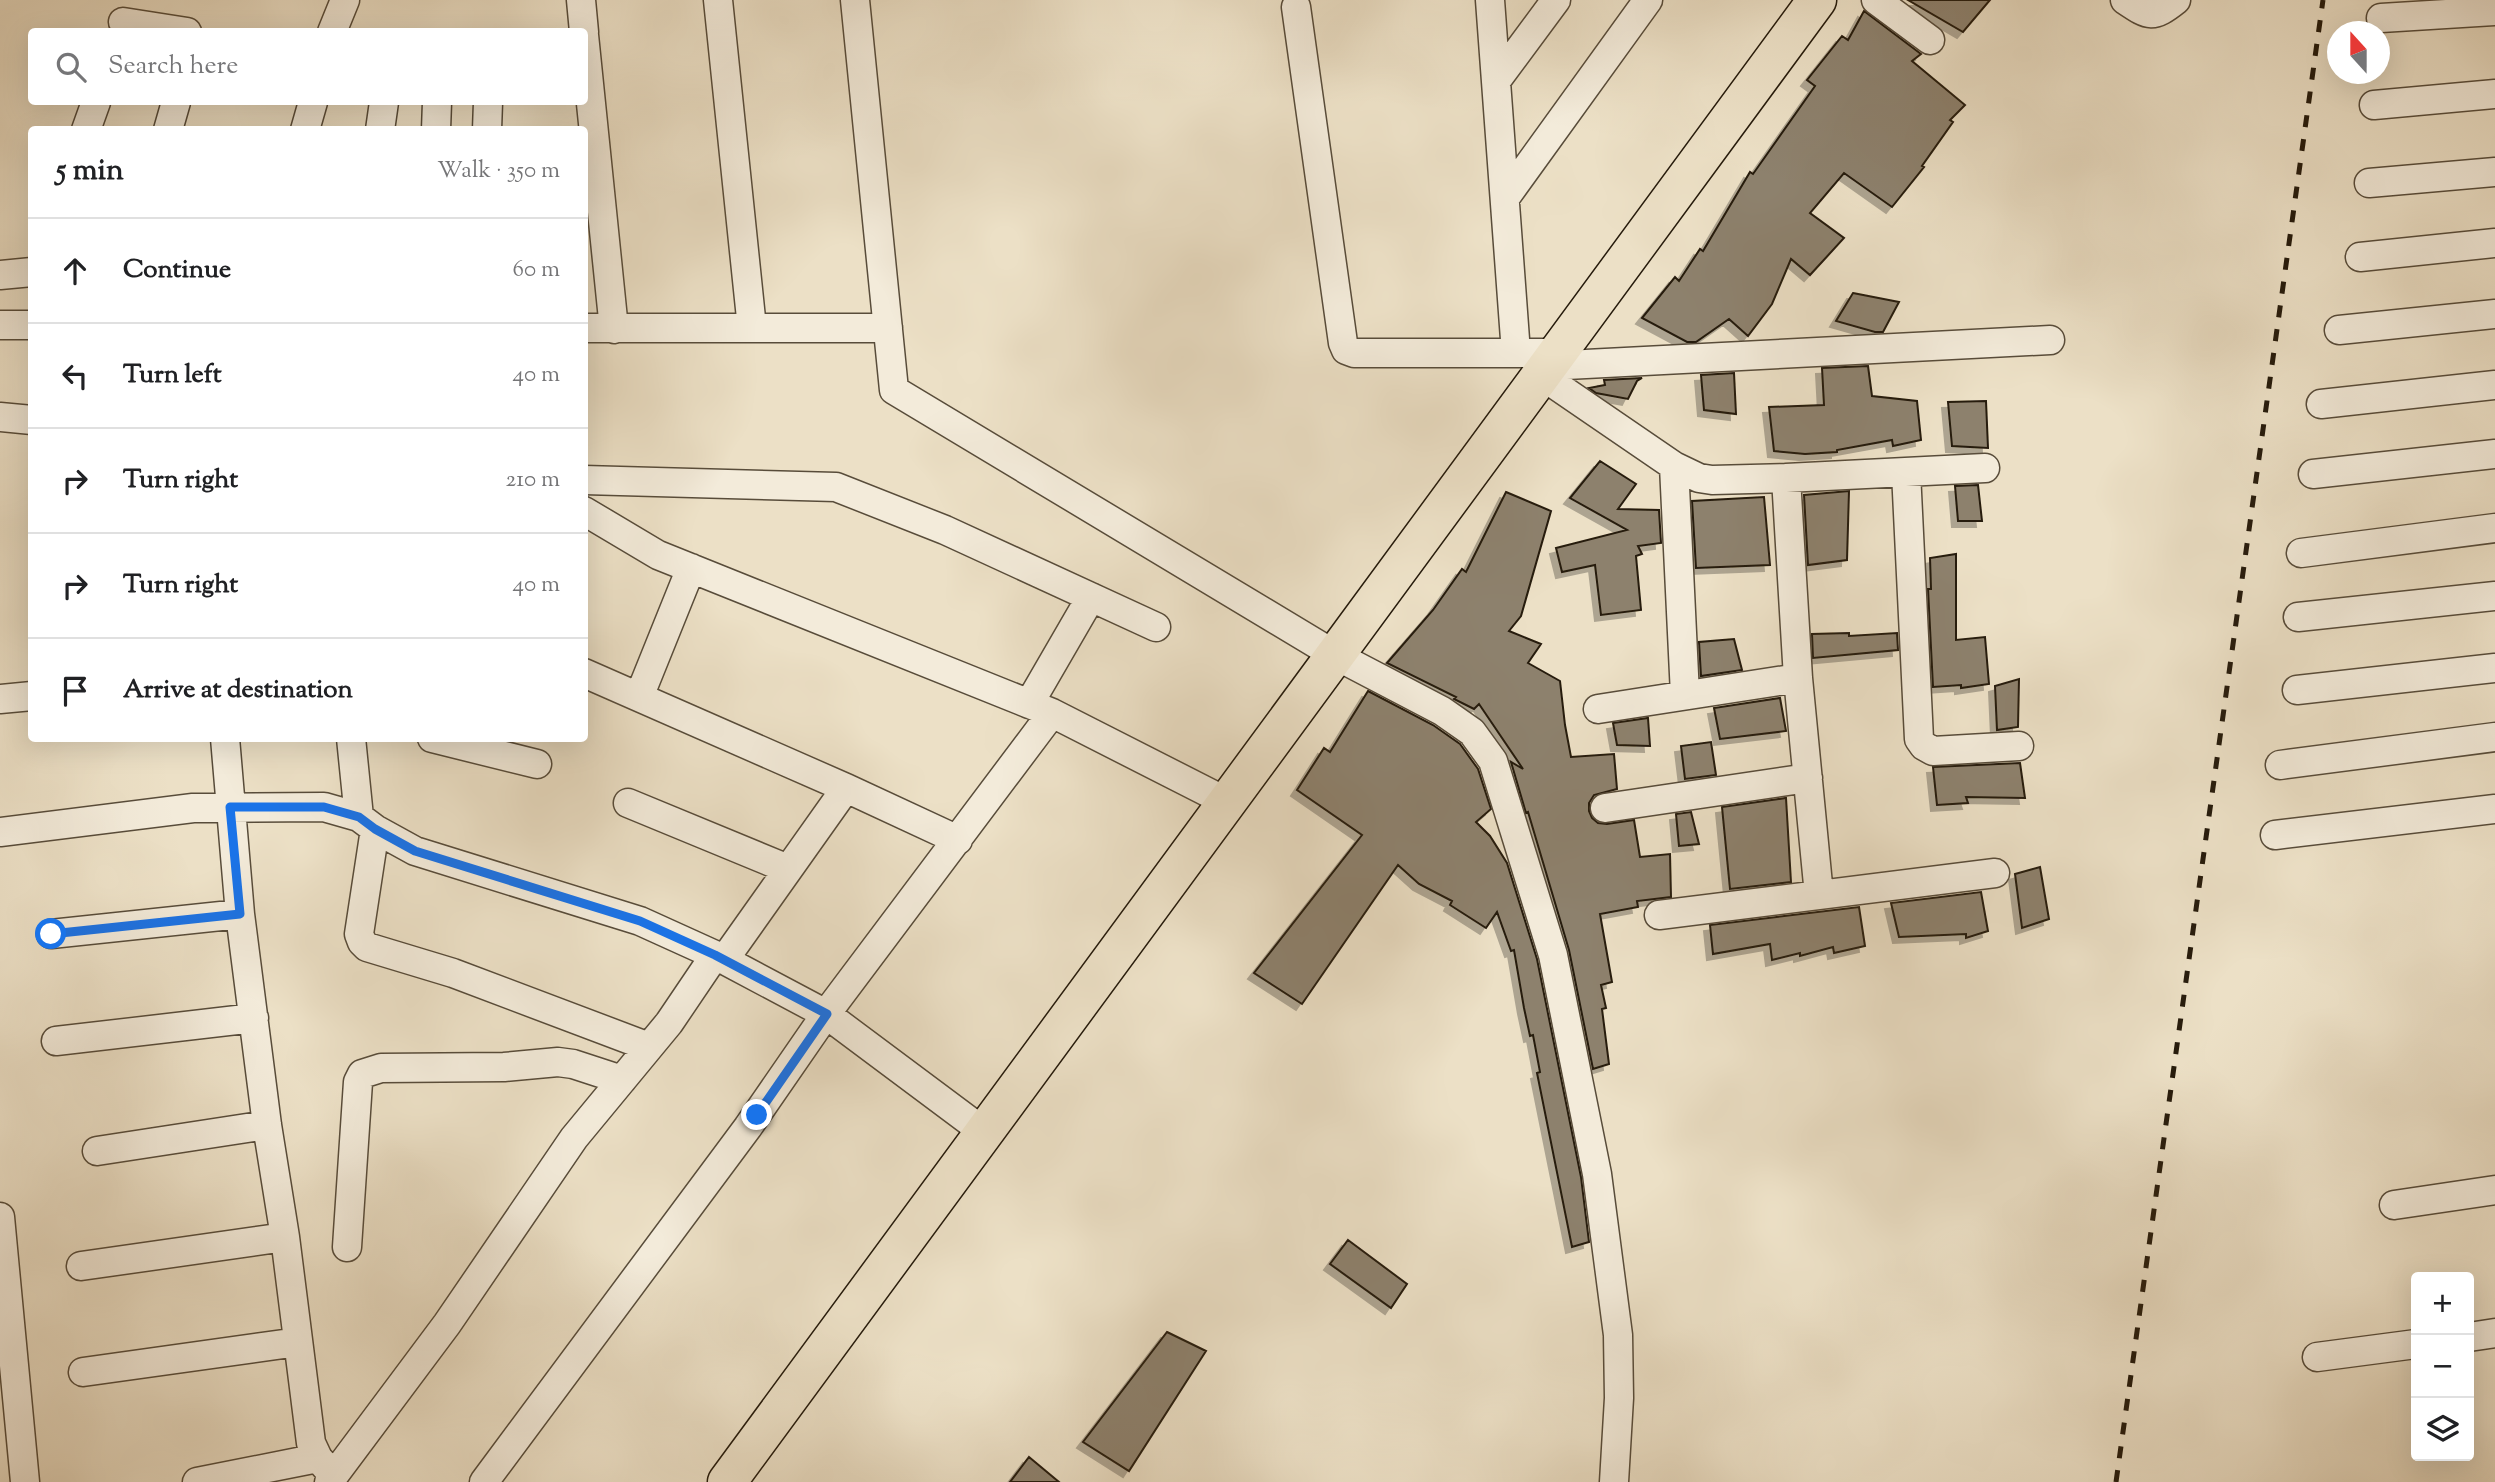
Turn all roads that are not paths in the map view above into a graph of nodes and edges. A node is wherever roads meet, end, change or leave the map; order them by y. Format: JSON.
{"nodes":[{"id":1,"x":345,"y":0,"type":"edge"},
{"id":2,"x":581,"y":0,"type":"edge"},
{"id":3,"x":718,"y":0,"type":"edge"},
{"id":4,"x":855,"y":0,"type":"edge"},
{"id":5,"x":1490,"y":0,"type":"edge"},
{"id":6,"x":1556,"y":0,"type":"edge"},
{"id":7,"x":1648,"y":0,"type":"edge"},
{"id":8,"x":1816,"y":0,"type":"edge"},
{"id":9,"x":1876,"y":0,"type":"edge"},
{"id":10,"x":2125,"y":0,"type":"edge"},
{"id":11,"x":2176,"y":0,"type":"edge"},
{"id":12,"x":1296,"y":7,"type":"dead end"},
{"id":13,"x":2495,"y":10,"type":"edge"},
{"id":14,"x":124,"y":18,"type":"edge"},
{"id":15,"x":2381,"y":18,"type":"dead end"},
{"id":16,"x":169,"y":28,"type":"edge"},
{"id":17,"x":334,"y":28,"type":"edge"},
{"id":18,"x":583,"y":28,"type":"edge"},
{"id":19,"x":1930,"y":40,"type":"dead end"},
{"id":20,"x":1496,"y":81,"type":"junction"},
{"id":21,"x":2495,"y":94,"type":"edge"},
{"id":22,"x":95,"y":105,"type":"edge"},
{"id":23,"x":175,"y":105,"type":"edge"},
{"id":24,"x":312,"y":105,"type":"edge"},
{"id":25,"x":384,"y":105,"type":"edge"},
{"id":26,"x":437,"y":105,"type":"edge"},
{"id":27,"x":488,"y":105,"type":"edge"},
{"id":28,"x":588,"y":105,"type":"edge"},
{"id":29,"x":2374,"y":105,"type":"dead end"},
{"id":30,"x":87,"y":126,"type":"edge"},
{"id":31,"x":169,"y":126,"type":"edge"},
{"id":32,"x":306,"y":126,"type":"edge"},
{"id":33,"x":381,"y":126,"type":"edge"},
{"id":34,"x":436,"y":126,"type":"edge"},
{"id":35,"x":487,"y":126,"type":"edge"},
{"id":36,"x":591,"y":172,"type":"edge"},
{"id":37,"x":2495,"y":172,"type":"edge"},
{"id":38,"x":2369,"y":183,"type":"dead end"},
{"id":39,"x":1505,"y":198,"type":"junction"},
{"id":40,"x":594,"y":226,"type":"edge"},
{"id":41,"x":2495,"y":243,"type":"edge"},
{"id":42,"x":2361,"y":257,"type":"dead end"},
{"id":43,"x":28,"y":272,"type":"edge"},
{"id":44,"x":0,"y":275,"type":"edge"},
{"id":45,"x":2495,"y":314,"type":"edge"},
{"id":46,"x":0,"y":325,"type":"edge"},
{"id":47,"x":28,"y":325,"type":"edge"},
{"id":48,"x":588,"y":328,"type":"edge"},
{"id":49,"x":752,"y":328,"type":"junction"},
{"id":50,"x":888,"y":328,"type":"junction"},
{"id":51,"x":614,"y":329,"type":"junction"},
{"id":52,"x":2339,"y":330,"type":"dead end"},
{"id":53,"x":2050,"y":340,"type":"dead end"},
{"id":54,"x":1540,"y":362,"type":"junction"},
{"id":55,"x":2495,"y":385,"type":"edge"},
{"id":56,"x":2321,"y":404,"type":"dead end"},
{"id":57,"x":0,"y":417,"type":"edge"},
{"id":58,"x":28,"y":420,"type":"edge"},
{"id":59,"x":2495,"y":454,"type":"edge"},
{"id":60,"x":1674,"y":466,"type":"junction"},
{"id":61,"x":1984,"y":468,"type":"dead end"},
{"id":62,"x":1906,"y":472,"type":"junction"},
{"id":63,"x":2313,"y":474,"type":"dead end"},
{"id":64,"x":1786,"y":478,"type":"junction"},
{"id":65,"x":588,"y":480,"type":"edge"},
{"id":66,"x":588,"y":513,"type":"edge"},
{"id":67,"x":2495,"y":528,"type":"edge"},
{"id":68,"x":2301,"y":553,"type":"dead end"},
{"id":69,"x":691,"y":568,"type":"junction"},
{"id":70,"x":2495,"y":596,"type":"edge"},
{"id":71,"x":1091,"y":597,"type":"junction"},
{"id":72,"x":2298,"y":617,"type":"dead end"},
{"id":73,"x":1156,"y":627,"type":"dead end"},
{"id":74,"x":1335,"y":655,"type":"junction"},
{"id":75,"x":2495,"y":667,"type":"edge"},
{"id":76,"x":588,"y":675,"type":"edge"},
{"id":77,"x":1798,"y":678,"type":"junction"},
{"id":78,"x":2297,"y":690,"type":"dead end"},
{"id":79,"x":1685,"y":695,"type":"junction"},
{"id":80,"x":28,"y":696,"type":"edge"},
{"id":81,"x":639,"y":697,"type":"junction"},
{"id":82,"x":0,"y":699,"type":"edge"},
{"id":83,"x":1041,"y":709,"type":"junction"},
{"id":84,"x":1598,"y":709,"type":"dead end"},
{"id":85,"x":2495,"y":737,"type":"edge"},
{"id":86,"x":225,"y":742,"type":"edge"},
{"id":87,"x":352,"y":742,"type":"edge"},
{"id":88,"x":448,"y":742,"type":"edge"},
{"id":89,"x":2019,"y":746,"type":"dead end"},
{"id":90,"x":537,"y":765,"type":"dead end"},
{"id":91,"x":2280,"y":765,"type":"dead end"},
{"id":92,"x":1808,"y":778,"type":"junction"},
{"id":93,"x":846,"y":788,"type":"junction"},
{"id":94,"x":1227,"y":802,"type":"junction"},
{"id":95,"x":628,"y":803,"type":"dead end"},
{"id":96,"x":230,"y":807,"type":"junction"},
{"id":97,"x":1605,"y":808,"type":"dead end"},
{"id":98,"x":2495,"y":809,"type":"edge"},
{"id":99,"x":367,"y":823,"type":"junction"},
{"id":100,"x":0,"y":832,"type":"edge"},
{"id":101,"x":2274,"y":835,"type":"dead end"},
{"id":102,"x":958,"y":839,"type":"junction"},
{"id":103,"x":788,"y":869,"type":"junction"},
{"id":104,"x":1995,"y":873,"type":"dead end"},
{"id":105,"x":1819,"y":895,"type":"junction"},
{"id":106,"x":240,"y":914,"type":"junction"},
{"id":107,"x":1659,"y":915,"type":"dead end"},
{"id":108,"x":51,"y":934,"type":"dead end"},
{"id":109,"x":720,"y":957,"type":"junction"},
{"id":110,"x":827,"y":1014,"type":"junction"},
{"id":111,"x":254,"y":1018,"type":"junction"},
{"id":112,"x":55,"y":1041,"type":"dead end"},
{"id":113,"x":649,"y":1047,"type":"junction"},
{"id":114,"x":622,"y":1080,"type":"junction"},
{"id":115,"x":267,"y":1125,"type":"junction"},
{"id":116,"x":984,"y":1132,"type":"junction"},
{"id":117,"x":97,"y":1151,"type":"dead end"},
{"id":118,"x":2495,"y":1190,"type":"edge"},
{"id":119,"x":2394,"y":1205,"type":"dead end"},
{"id":120,"x":1,"y":1226,"type":"edge"},
{"id":121,"x":285,"y":1237,"type":"junction"},
{"id":122,"x":347,"y":1247,"type":"dead end"},
{"id":123,"x":81,"y":1266,"type":"dead end"},
{"id":124,"x":4,"y":1305,"type":"edge"},
{"id":125,"x":2495,"y":1333,"type":"edge"},
{"id":126,"x":2474,"y":1336,"type":"edge"},
{"id":127,"x":298,"y":1342,"type":"junction"},
{"id":128,"x":2411,"y":1345,"type":"edge"},
{"id":129,"x":2317,"y":1357,"type":"dead end"},
{"id":130,"x":83,"y":1372,"type":"dead end"},
{"id":131,"x":327,"y":1472,"type":"edge"},
{"id":132,"x":25,"y":1482,"type":"edge"},
{"id":133,"x":197,"y":1482,"type":"edge"},
{"id":134,"x":484,"y":1482,"type":"edge"},
{"id":135,"x":727,"y":1482,"type":"edge"},
{"id":136,"x":1614,"y":1482,"type":"edge"}],
"edges":[{"from":1,"to":17,"type":"street"},
{"from":2,"to":18,"type":"street"},
{"from":3,"to":49,"type":"street"},
{"from":4,"to":50,"type":"street"},
{"from":5,"to":20,"type":"street"},
{"from":6,"to":20,"type":"street"},
{"from":7,"to":39,"type":"street"},
{"from":8,"to":54,"type":"highway"},
{"from":9,"to":19,"type":"street"},
{"from":10,"to":11,"type":"street"},
{"from":12,"to":54,"type":"street"},
{"from":13,"to":15,"type":"street"},
{"from":14,"to":16,"type":"street"},
{"from":20,"to":39,"type":"street"},
{"from":21,"to":29,"type":"street"},
{"from":22,"to":30,"type":"street"},
{"from":23,"to":31,"type":"street"},
{"from":24,"to":32,"type":"street"},
{"from":25,"to":33,"type":"street"},
{"from":26,"to":34,"type":"street"},
{"from":27,"to":35,"type":"street"},
{"from":28,"to":36,"type":"street"},
{"from":36,"to":40,"type":"street"},
{"from":37,"to":38,"type":"street"},
{"from":39,"to":54,"type":"street"},
{"from":40,"to":51,"type":"street"},
{"from":41,"to":42,"type":"street"},
{"from":43,"to":44,"type":"street"},
{"from":45,"to":52,"type":"street"},
{"from":46,"to":47,"type":"street"},
{"from":48,"to":51,"type":"street"},
{"from":49,"to":50,"type":"street"},
{"from":49,"to":51,"type":"street"},
{"from":50,"to":74,"type":"street"},
{"from":53,"to":54,"type":"street"},
{"from":54,"to":60,"type":"street"},
{"from":54,"to":74,"type":"highway"},
{"from":55,"to":56,"type":"street"},
{"from":57,"to":58,"type":"street"},
{"from":59,"to":63,"type":"street"},
{"from":60,"to":64,"type":"street"},
{"from":60,"to":79,"type":"street"},
{"from":61,"to":62,"type":"street"},
{"from":62,"to":64,"type":"street"},
{"from":62,"to":89,"type":"street"},
{"from":64,"to":77,"type":"street"},
{"from":65,"to":71,"type":"street"},
{"from":66,"to":69,"type":"street"},
{"from":67,"to":68,"type":"street"},
{"from":69,"to":81,"type":"street"},
{"from":69,"to":83,"type":"street"},
{"from":70,"to":72,"type":"street"},
{"from":71,"to":73,"type":"street"},
{"from":71,"to":83,"type":"street"},
{"from":74,"to":94,"type":"highway"},
{"from":74,"to":136,"type":"street"},
{"from":75,"to":78,"type":"street"},
{"from":76,"to":81,"type":"street"},
{"from":77,"to":79,"type":"street"},
{"from":77,"to":92,"type":"street"},
{"from":79,"to":84,"type":"street"},
{"from":80,"to":82,"type":"street"},
{"from":81,"to":93,"type":"street"},
{"from":83,"to":94,"type":"street"},
{"from":83,"to":102,"type":"street"},
{"from":85,"to":91,"type":"street"},
{"from":86,"to":96,"type":"street"},
{"from":87,"to":99,"type":"street"},
{"from":88,"to":90,"type":"street"},
{"from":92,"to":97,"type":"street"},
{"from":92,"to":105,"type":"street"},
{"from":93,"to":102,"type":"street"},
{"from":93,"to":103,"type":"street"},
{"from":94,"to":116,"type":"highway"},
{"from":95,"to":103,"type":"street"},
{"from":96,"to":99,"type":"street"},
{"from":96,"to":100,"type":"street"},
{"from":96,"to":106,"type":"street"},
{"from":98,"to":101,"type":"street"},
{"from":99,"to":109,"type":"street"},
{"from":99,"to":113,"type":"street"},
{"from":102,"to":110,"type":"street"},
{"from":103,"to":109,"type":"street"},
{"from":104,"to":105,"type":"street"},
{"from":105,"to":107,"type":"street"},
{"from":106,"to":108,"type":"street"},
{"from":106,"to":111,"type":"street"},
{"from":109,"to":110,"type":"street"},
{"from":109,"to":113,"type":"street"},
{"from":110,"to":116,"type":"street"},
{"from":110,"to":134,"type":"street"},
{"from":111,"to":112,"type":"street"},
{"from":111,"to":115,"type":"street"},
{"from":113,"to":114,"type":"street"},
{"from":114,"to":122,"type":"street"},
{"from":114,"to":131,"type":"street"},
{"from":115,"to":117,"type":"street"},
{"from":115,"to":121,"type":"street"},
{"from":116,"to":135,"type":"highway"},
{"from":118,"to":119,"type":"street"},
{"from":120,"to":124,"type":"street"},
{"from":121,"to":123,"type":"street"},
{"from":121,"to":127,"type":"street"},
{"from":124,"to":132,"type":"street"},
{"from":125,"to":126,"type":"street"},
{"from":127,"to":130,"type":"street"},
{"from":127,"to":131,"type":"street"},
{"from":128,"to":129,"type":"street"},
{"from":131,"to":133,"type":"street"}]}
